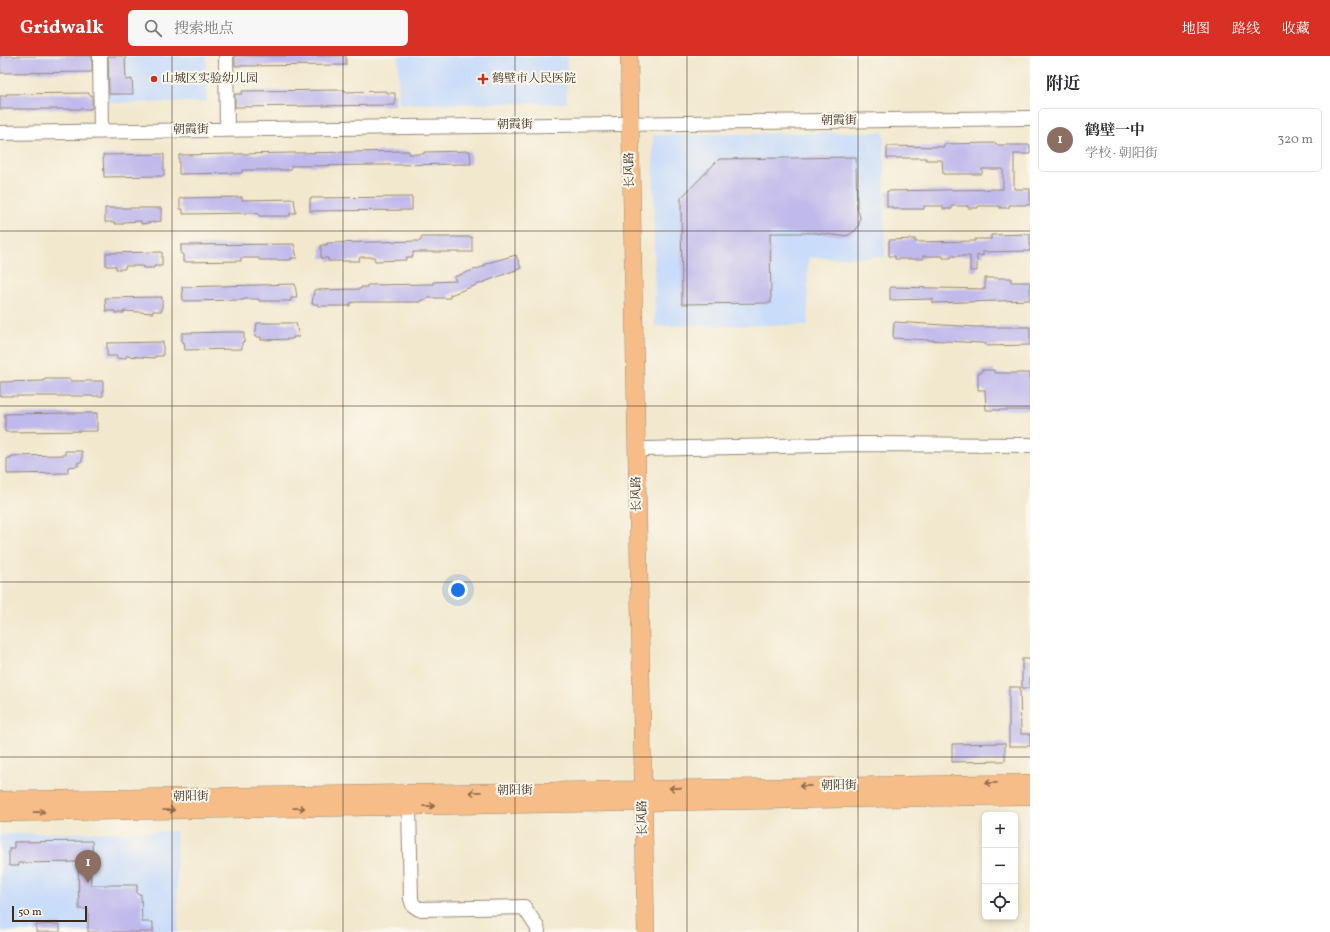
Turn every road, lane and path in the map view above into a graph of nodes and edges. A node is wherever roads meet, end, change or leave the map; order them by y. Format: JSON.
{"nodes":[{"id":1,"x":100,"y":56,"type":"edge"},
{"id":2,"x":226,"y":56,"type":"edge"},
{"id":3,"x":629,"y":56,"type":"edge"},
{"id":4,"x":639,"y":56,"type":"edge"},
{"id":5,"x":1030,"y":118,"type":"edge"},
{"id":6,"x":635,"y":124,"type":"junction"},
{"id":7,"x":227,"y":130,"type":"junction"},
{"id":8,"x":101,"y":131,"type":"junction"},
{"id":9,"x":0,"y":133,"type":"edge"},
{"id":10,"x":1030,"y":445,"type":"edge"},
{"id":11,"x":646,"y":449,"type":"junction"},
{"id":12,"x":1030,"y":782,"type":"edge"},
{"id":13,"x":648,"y":795,"type":"junction"},
{"id":14,"x":1030,"y":796,"type":"edge"},
{"id":15,"x":0,"y":800,"type":"edge"},
{"id":16,"x":409,"y":806,"type":"junction"},
{"id":17,"x":0,"y":813,"type":"edge"},
{"id":18,"x":538,"y":932,"type":"edge"},
{"id":19,"x":646,"y":932,"type":"edge"},
{"id":20,"x":656,"y":932,"type":"edge"}],
"edges":[{"from":1,"to":8,"type":"street"},
{"from":2,"to":7,"type":"street"},
{"from":3,"to":6,"type":"main road","name":"长风路"},
{"from":4,"to":6,"type":"main road","name":"长风路"},
{"from":5,"to":6,"type":"street","name":"朝霞街"},
{"from":6,"to":7,"type":"street","name":"朝霞街"},
{"from":6,"to":11,"type":"main road","name":"长风路"},
{"from":6,"to":13,"type":"main road","name":"长风路"},
{"from":7,"to":8,"type":"street","name":"朝霞街"},
{"from":8,"to":9,"type":"street","name":"朝霞街"},
{"from":10,"to":11,"type":"street"},
{"from":11,"to":13,"type":"main road","name":"长风路"},
{"from":12,"to":13,"type":"main road","name":"朝阳街","one_way":true},
{"from":13,"to":14,"type":"main road","name":"朝阳街"},
{"from":13,"to":15,"type":"main road","name":"朝阳街","one_way":true},
{"from":16,"to":13,"type":"main road","name":"朝阳街","one_way":true},
{"from":13,"to":19,"type":"main road","name":"长风路"},
{"from":13,"to":20,"type":"main road","name":"长风路"},
{"from":17,"to":16,"type":"main road","name":"朝阳街","one_way":true},
{"from":16,"to":18,"type":"street"}]}
